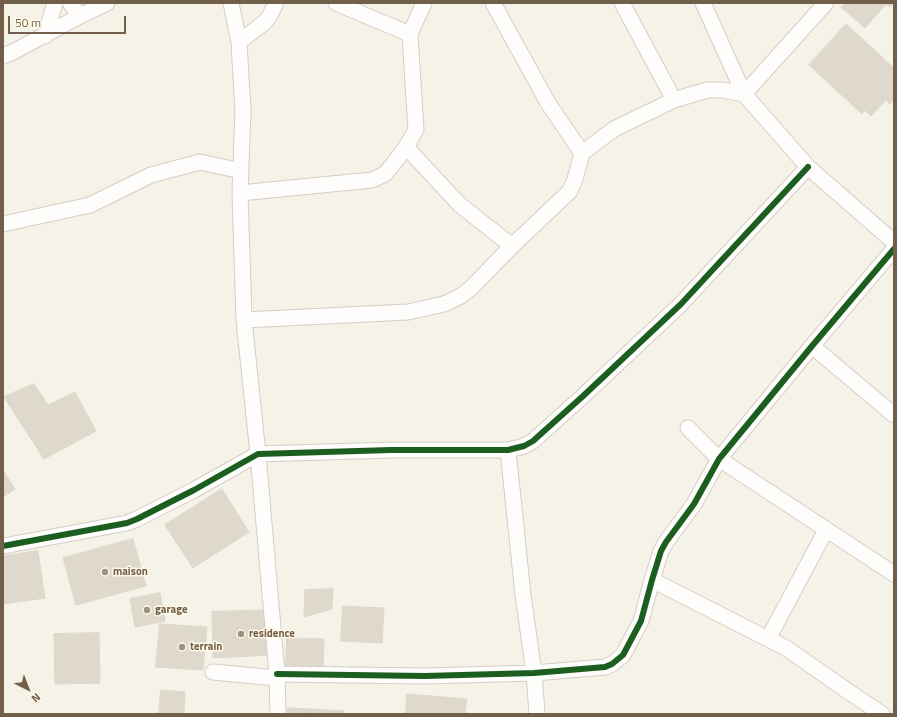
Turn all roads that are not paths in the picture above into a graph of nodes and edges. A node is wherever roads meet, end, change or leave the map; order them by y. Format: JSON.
{"nodes":[{"id":1,"x":55,"y":3,"type":"edge"},
{"id":2,"x":70,"y":3,"type":"edge"},
{"id":3,"x":107,"y":3,"type":"edge"},
{"id":4,"x":230,"y":3,"type":"edge"},
{"id":5,"x":276,"y":3,"type":"edge"},
{"id":6,"x":336,"y":3,"type":"edge"},
{"id":7,"x":424,"y":3,"type":"edge"},
{"id":8,"x":493,"y":3,"type":"edge"},
{"id":9,"x":622,"y":3,"type":"edge"},
{"id":10,"x":702,"y":3,"type":"edge"},
{"id":11,"x":826,"y":3,"type":"edge"},
{"id":12,"x":80,"y":16,"type":"junction"},
{"id":13,"x":410,"y":34,"type":"junction"},
{"id":14,"x":45,"y":36,"type":"junction"},
{"id":15,"x":239,"y":42,"type":"junction"},
{"id":16,"x":3,"y":56,"type":"edge"},
{"id":17,"x":744,"y":94,"type":"junction"},
{"id":18,"x":674,"y":100,"type":"junction"},
{"id":19,"x":406,"y":147,"type":"junction"},
{"id":20,"x":582,"y":153,"type":"junction"},
{"id":21,"x":808,"y":167,"type":"junction"},
{"id":22,"x":241,"y":171,"type":"junction"},
{"id":23,"x":240,"y":193,"type":"junction"},
{"id":24,"x":3,"y":224,"type":"edge"},
{"id":25,"x":894,"y":242,"type":"edge"},
{"id":26,"x":512,"y":246,"type":"junction"},
{"id":27,"x":891,"y":258,"type":"edge"},
{"id":28,"x":244,"y":320,"type":"junction"},
{"id":29,"x":812,"y":346,"type":"junction"},
{"id":30,"x":894,"y":415,"type":"edge"},
{"id":31,"x":688,"y":428,"type":"dead end"},
{"id":32,"x":508,"y":450,"type":"junction"},
{"id":33,"x":258,"y":454,"type":"junction"},
{"id":34,"x":718,"y":459,"type":"junction"},
{"id":35,"x":826,"y":530,"type":"junction"},
{"id":36,"x":3,"y":546,"type":"edge"},
{"id":37,"x":894,"y":574,"type":"edge"},
{"id":38,"x":652,"y":580,"type":"junction"},
{"id":39,"x":768,"y":640,"type":"junction"},
{"id":40,"x":213,"y":672,"type":"dead end"},
{"id":41,"x":534,"y":673,"type":"junction"},
{"id":42,"x":277,"y":676,"type":"junction"},
{"id":43,"x":868,"y":710,"type":"edge"},
{"id":44,"x":278,"y":714,"type":"edge"},
{"id":45,"x":537,"y":714,"type":"edge"},
{"id":46,"x":882,"y":714,"type":"edge"}],
"edges":[{"from":1,"to":14,"type":"street"},
{"from":2,"to":12,"type":"street"},
{"from":3,"to":12,"type":"street"},
{"from":4,"to":15,"type":"street"},
{"from":5,"to":15,"type":"street"},
{"from":6,"to":13,"type":"street"},
{"from":7,"to":13,"type":"street"},
{"from":8,"to":20,"type":"street"},
{"from":9,"to":18,"type":"street"},
{"from":10,"to":17,"type":"street"},
{"from":11,"to":17,"type":"street"},
{"from":12,"to":14,"type":"street"},
{"from":13,"to":19,"type":"street"},
{"from":14,"to":16,"type":"street"},
{"from":15,"to":22,"type":"street"},
{"from":17,"to":18,"type":"street"},
{"from":17,"to":21,"type":"street"},
{"from":18,"to":20,"type":"street"},
{"from":19,"to":23,"type":"street"},
{"from":19,"to":26,"type":"street"},
{"from":20,"to":26,"type":"street"},
{"from":21,"to":25,"type":"street"},
{"from":21,"to":32,"type":"street"},
{"from":22,"to":23,"type":"street"},
{"from":22,"to":24,"type":"street"},
{"from":23,"to":28,"type":"street"},
{"from":26,"to":28,"type":"street"},
{"from":27,"to":29,"type":"street"},
{"from":28,"to":33,"type":"street"},
{"from":29,"to":30,"type":"street"},
{"from":29,"to":34,"type":"street"},
{"from":31,"to":34,"type":"street"},
{"from":32,"to":33,"type":"street"},
{"from":32,"to":41,"type":"street"},
{"from":33,"to":36,"type":"street"},
{"from":33,"to":42,"type":"street"},
{"from":34,"to":35,"type":"street"},
{"from":34,"to":38,"type":"street"},
{"from":35,"to":37,"type":"street"},
{"from":35,"to":39,"type":"street"},
{"from":38,"to":39,"type":"street"},
{"from":38,"to":41,"type":"street"},
{"from":39,"to":43,"type":"street"},
{"from":40,"to":42,"type":"street"},
{"from":41,"to":42,"type":"street"},
{"from":41,"to":45,"type":"street"},
{"from":42,"to":44,"type":"street"},
{"from":43,"to":46,"type":"street"}]}
